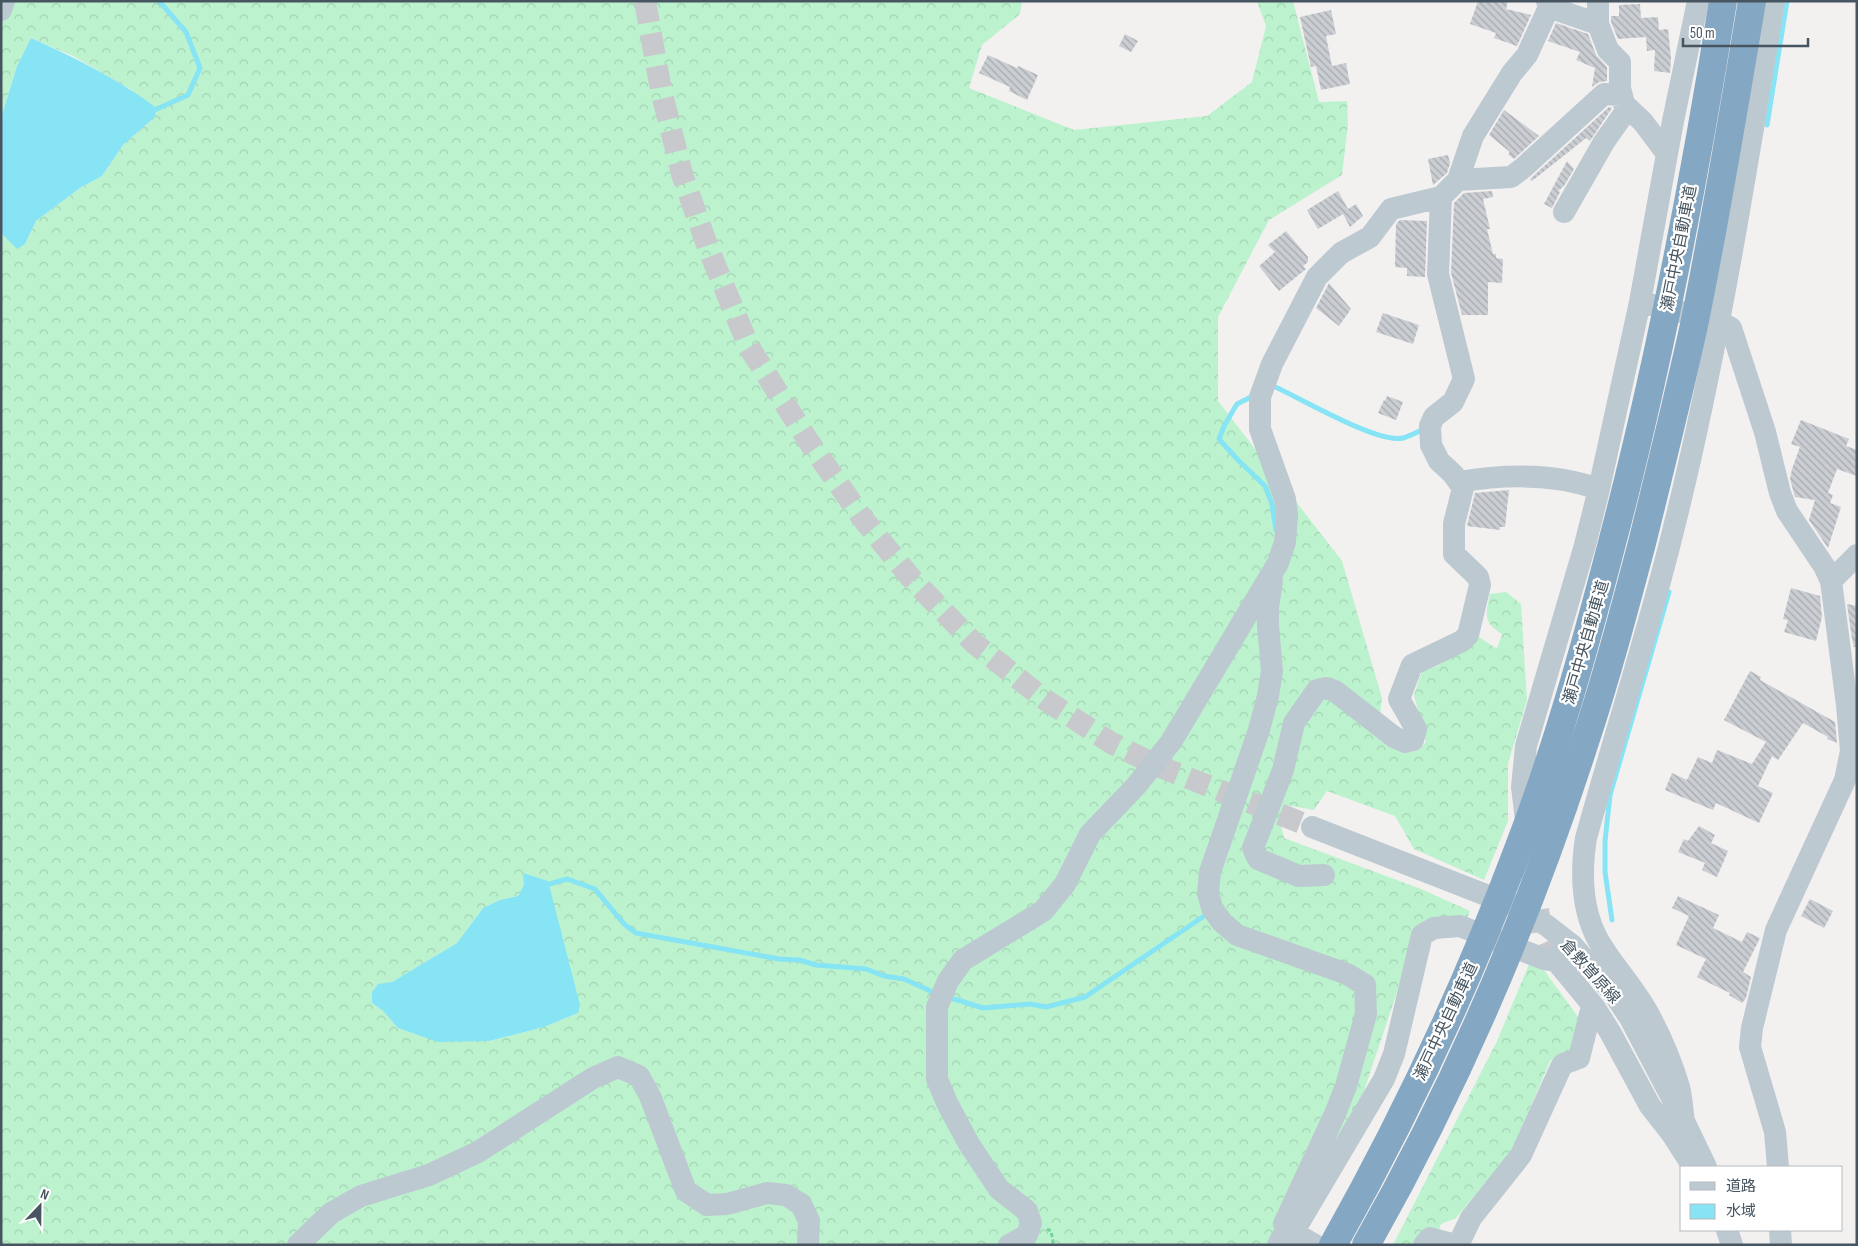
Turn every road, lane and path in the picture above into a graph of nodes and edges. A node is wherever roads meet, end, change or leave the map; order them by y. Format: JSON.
{"nodes":[{"id":1,"x":4,"y":1,"type":"edge"},
{"id":2,"x":1598,"y":1,"type":"edge"},
{"id":3,"x":1698,"y":1,"type":"edge"},
{"id":4,"x":1723,"y":1,"type":"edge"},
{"id":5,"x":1752,"y":1,"type":"edge"},
{"id":6,"x":1774,"y":1,"type":"edge"},
{"id":7,"x":1548,"y":4,"type":"edge"},
{"id":8,"x":1,"y":10,"type":"edge"},
{"id":9,"x":1598,"y":24,"type":"junction"},
{"id":10,"x":1625,"y":101,"type":"junction"},
{"id":11,"x":1667,"y":154,"type":"junction"},
{"id":12,"x":1458,"y":180,"type":"junction"},
{"id":13,"x":1441,"y":197,"type":"junction"},
{"id":14,"x":1564,"y":212,"type":"dead end"},
{"id":15,"x":1640,"y":302,"type":"junction"},
{"id":16,"x":1718,"y":321,"type":"junction"},
{"id":17,"x":1459,"y":482,"type":"junction"},
{"id":18,"x":1599,"y":489,"type":"junction"},
{"id":19,"x":1857,"y":555,"type":"edge"},
{"id":20,"x":1272,"y":572,"type":"junction"},
{"id":21,"x":1832,"y":581,"type":"junction"},
{"id":22,"x":1852,"y":714,"type":"edge"},
{"id":23,"x":1312,"y":827,"type":"tunnel mouth"},
{"id":24,"x":1324,"y":875,"type":"dead end"},
{"id":25,"x":1537,"y":905,"type":"tunnel mouth"},
{"id":26,"x":1596,"y":1010,"type":"junction"},
{"id":27,"x":1684,"y":1121,"type":"junction"},
{"id":28,"x":1692,"y":1166,"type":"edge"},
{"id":29,"x":1706,"y":1166,"type":"edge"},
{"id":30,"x":1778,"y":1166,"type":"edge"},
{"id":31,"x":1727,"y":1231,"type":"edge"},
{"id":32,"x":1780,"y":1231,"type":"edge"},
{"id":33,"x":1295,"y":1239,"type":"edge"},
{"id":34,"x":1444,"y":1243,"type":"edge"},
{"id":35,"x":298,"y":1245,"type":"edge"},
{"id":36,"x":808,"y":1245,"type":"edge"},
{"id":37,"x":1009,"y":1245,"type":"edge"},
{"id":38,"x":1333,"y":1245,"type":"edge"},
{"id":39,"x":1366,"y":1245,"type":"edge"},
{"id":40,"x":1732,"y":1245,"type":"edge"},
{"id":41,"x":1780,"y":1245,"type":"edge"}],
"edges":[{"from":1,"to":8,"type":"street"},
{"from":2,"to":9,"type":"street"},
{"from":3,"to":11,"type":"street"},
{"from":4,"to":38,"type":"highway","name":"瀬戸中央自動車道"},
{"from":5,"to":39,"type":"highway","name":"瀬戸中央自動車道"},
{"from":6,"to":16,"type":"street"},
{"from":7,"to":9,"type":"street"},
{"from":7,"to":12,"type":"street"},
{"from":9,"to":10,"type":"street"},
{"from":10,"to":11,"type":"street"},
{"from":10,"to":12,"type":"street"},
{"from":10,"to":14,"type":"street"},
{"from":11,"to":15,"type":"street"},
{"from":12,"to":13,"type":"street"},
{"from":13,"to":17,"type":"street"},
{"from":13,"to":20,"type":"street"},
{"from":15,"to":16,"type":"street"},
{"from":15,"to":18,"type":"street"},
{"from":16,"to":21,"type":"street"},
{"from":16,"to":27,"type":"street"},
{"from":17,"to":18,"type":"street"},
{"from":17,"to":24,"type":"street"},
{"from":18,"to":25,"type":"street"},
{"from":19,"to":21,"type":"street"},
{"from":20,"to":33,"type":"street"},
{"from":20,"to":37,"type":"street"},
{"from":21,"to":22,"type":"street"},
{"from":22,"to":30,"type":"street"},
{"from":23,"to":27,"type":"street","name":"倉敷曽原線"},
{"from":26,"to":28,"type":"street"},
{"from":26,"to":33,"type":"street"},
{"from":26,"to":34,"type":"street"},
{"from":27,"to":29,"type":"street","name":"倉敷曽原線"},
{"from":31,"to":40,"type":"street"},
{"from":32,"to":41,"type":"street"},
{"from":35,"to":36,"type":"street"}]}
